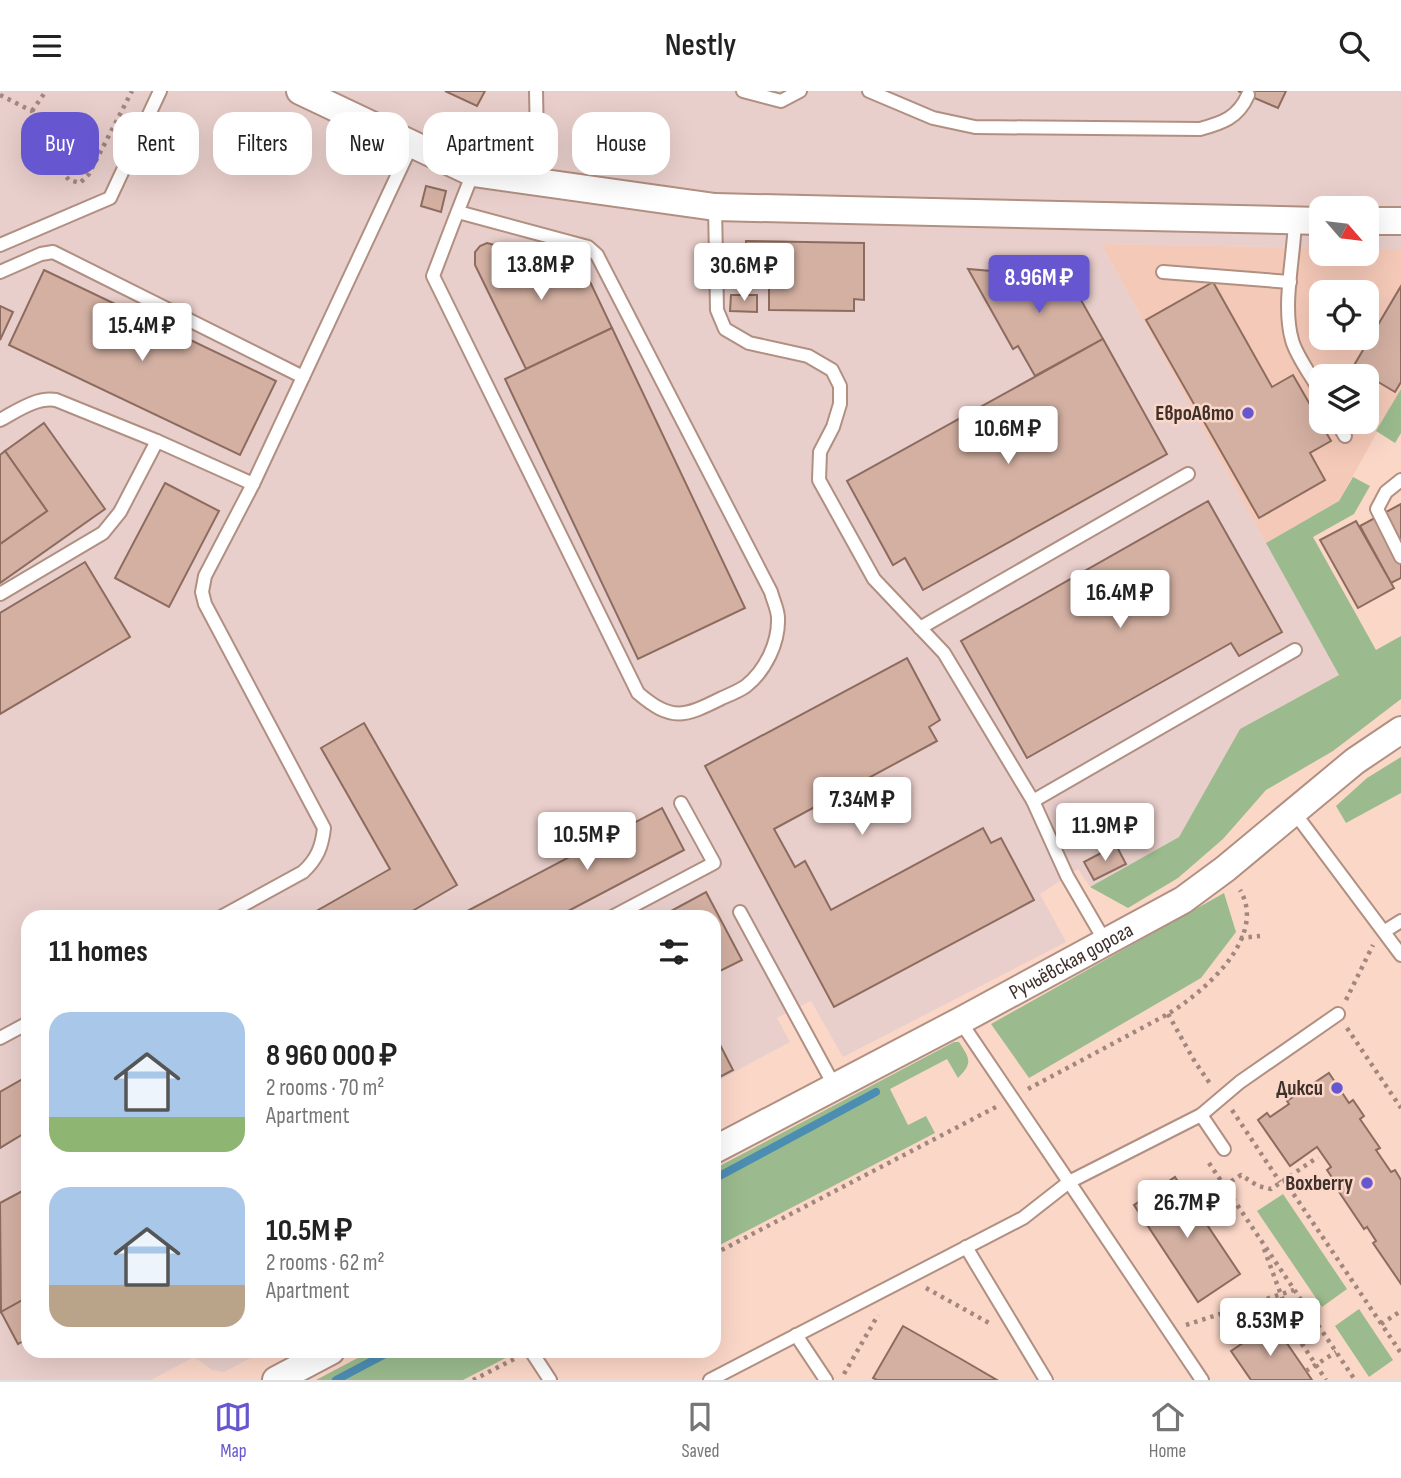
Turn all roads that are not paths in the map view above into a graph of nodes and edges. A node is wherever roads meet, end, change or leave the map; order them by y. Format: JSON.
{"nodes":[{"id":1,"x":160,"y":91,"type":"edge"},
{"id":2,"x":300,"y":91,"type":"edge"},
{"id":3,"x":536,"y":91,"type":"edge"},
{"id":4,"x":743,"y":91,"type":"edge"},
{"id":5,"x":800,"y":91,"type":"edge"},
{"id":6,"x":869,"y":91,"type":"edge"},
{"id":7,"x":1248,"y":95,"type":"dead end"},
{"id":8,"x":411,"y":144,"type":"junction"},
{"id":9,"x":423,"y":150,"type":"edge"},
{"id":10,"x":472,"y":175,"type":"edge"},
{"id":11,"x":487,"y":175,"type":"edge"},
{"id":12,"x":530,"y":181,"type":"junction"},
{"id":13,"x":715,"y":207,"type":"junction"},
{"id":14,"x":458,"y":212,"type":"junction"},
{"id":15,"x":1308,"y":220,"type":"edge"},
{"id":16,"x":1379,"y":221,"type":"edge"},
{"id":17,"x":1401,"y":221,"type":"edge"},
{"id":18,"x":0,"y":245,"type":"edge"},
{"id":19,"x":0,"y":272,"type":"edge"},
{"id":20,"x":1163,"y":272,"type":"dead end"},
{"id":21,"x":1290,"y":282,"type":"junction"},
{"id":22,"x":1309,"y":372,"type":"edge"},
{"id":23,"x":303,"y":377,"type":"junction"},
{"id":24,"x":0,"y":420,"type":"edge"},
{"id":25,"x":157,"y":440,"type":"junction"},
{"id":26,"x":1188,"y":474,"type":"dead end"},
{"id":27,"x":1401,"y":480,"type":"edge"},
{"id":28,"x":253,"y":484,"type":"junction"},
{"id":29,"x":1401,"y":557,"type":"edge"},
{"id":30,"x":0,"y":594,"type":"edge"},
{"id":31,"x":920,"y":628,"type":"junction"},
{"id":32,"x":1296,"y":650,"type":"dead end"},
{"id":33,"x":1401,"y":730,"type":"edge"},
{"id":34,"x":1033,"y":801,"type":"junction"},
{"id":35,"x":681,"y":803,"type":"dead end"},
{"id":36,"x":1294,"y":812,"type":"junction"},
{"id":37,"x":234,"y":910,"type":"edge"},
{"id":38,"x":625,"y":910,"type":"edge"},
{"id":39,"x":740,"y":912,"type":"dead end"},
{"id":40,"x":1401,"y":921,"type":"edge"},
{"id":41,"x":1385,"y":931,"type":"junction"},
{"id":42,"x":1106,"y":943,"type":"junction"},
{"id":43,"x":1401,"y":955,"type":"edge"},
{"id":44,"x":1338,"y":1014,"type":"road end"},
{"id":45,"x":961,"y":1021,"type":"junction"},
{"id":46,"x":21,"y":1027,"type":"edge"},
{"id":47,"x":0,"y":1038,"type":"edge"},
{"id":48,"x":835,"y":1087,"type":"junction"},
{"id":49,"x":1201,"y":1115,"type":"junction"},
{"id":50,"x":721,"y":1146,"type":"edge"},
{"id":51,"x":1224,"y":1149,"type":"dead end"},
{"id":52,"x":1069,"y":1182,"type":"junction"},
{"id":53,"x":966,"y":1247,"type":"junction"},
{"id":54,"x":796,"y":1335,"type":"junction"},
{"id":55,"x":318,"y":1358,"type":"edge"},
{"id":56,"x":536,"y":1358,"type":"edge"},
{"id":57,"x":276,"y":1380,"type":"edge"},
{"id":58,"x":550,"y":1380,"type":"edge"},
{"id":59,"x":710,"y":1380,"type":"edge"},
{"id":60,"x":826,"y":1380,"type":"edge"},
{"id":61,"x":1046,"y":1380,"type":"edge"},
{"id":62,"x":1202,"y":1380,"type":"edge"}],
"edges":[{"from":1,"to":18,"type":"lane"},
{"from":2,"to":8,"type":"street"},
{"from":3,"to":12,"type":"lane"},
{"from":4,"to":5,"type":"lane"},
{"from":6,"to":7,"type":"lane"},
{"from":8,"to":9,"type":"street"},
{"from":8,"to":23,"type":"lane"},
{"from":10,"to":14,"type":"lane"},
{"from":11,"to":12,"type":"street"},
{"from":12,"to":13,"type":"street"},
{"from":13,"to":15,"type":"street"},
{"from":13,"to":31,"type":"lane"},
{"from":14,"to":14,"type":"lane"},
{"from":15,"to":21,"type":"lane"},
{"from":16,"to":17,"type":"street"},
{"from":19,"to":23,"type":"lane"},
{"from":20,"to":21,"type":"lane"},
{"from":21,"to":22,"type":"lane"},
{"from":23,"to":28,"type":"lane"},
{"from":24,"to":25,"type":"lane"},
{"from":25,"to":28,"type":"lane"},
{"from":25,"to":30,"type":"lane"},
{"from":26,"to":31,"type":"lane"},
{"from":27,"to":29,"type":"lane"},
{"from":28,"to":37,"type":"lane"},
{"from":31,"to":34,"type":"lane"},
{"from":32,"to":34,"type":"lane"},
{"from":33,"to":36,"type":"street","name":"Ручьёвская дорога"},
{"from":34,"to":42,"type":"lane"},
{"from":35,"to":38,"type":"lane"},
{"from":36,"to":41,"type":"lane"},
{"from":36,"to":42,"type":"street","name":"Ручьёвская дорога"},
{"from":39,"to":48,"type":"lane"},
{"from":40,"to":41,"type":"lane"},
{"from":41,"to":43,"type":"lane"},
{"from":42,"to":45,"type":"street","name":"Ручьёвская дорога"},
{"from":44,"to":49,"type":"lane"},
{"from":45,"to":48,"type":"street","name":"Ручьёвская дорога"},
{"from":45,"to":52,"type":"lane"},
{"from":46,"to":47,"type":"lane"},
{"from":48,"to":50,"type":"street","name":"Ручьёвская дорога"},
{"from":49,"to":51,"type":"lane"},
{"from":49,"to":52,"type":"lane"},
{"from":52,"to":53,"type":"lane"},
{"from":52,"to":62,"type":"lane"},
{"from":53,"to":54,"type":"lane"},
{"from":53,"to":61,"type":"lane"},
{"from":54,"to":59,"type":"lane"},
{"from":54,"to":60,"type":"lane"},
{"from":55,"to":57,"type":"street"},
{"from":56,"to":58,"type":"lane"}]}
